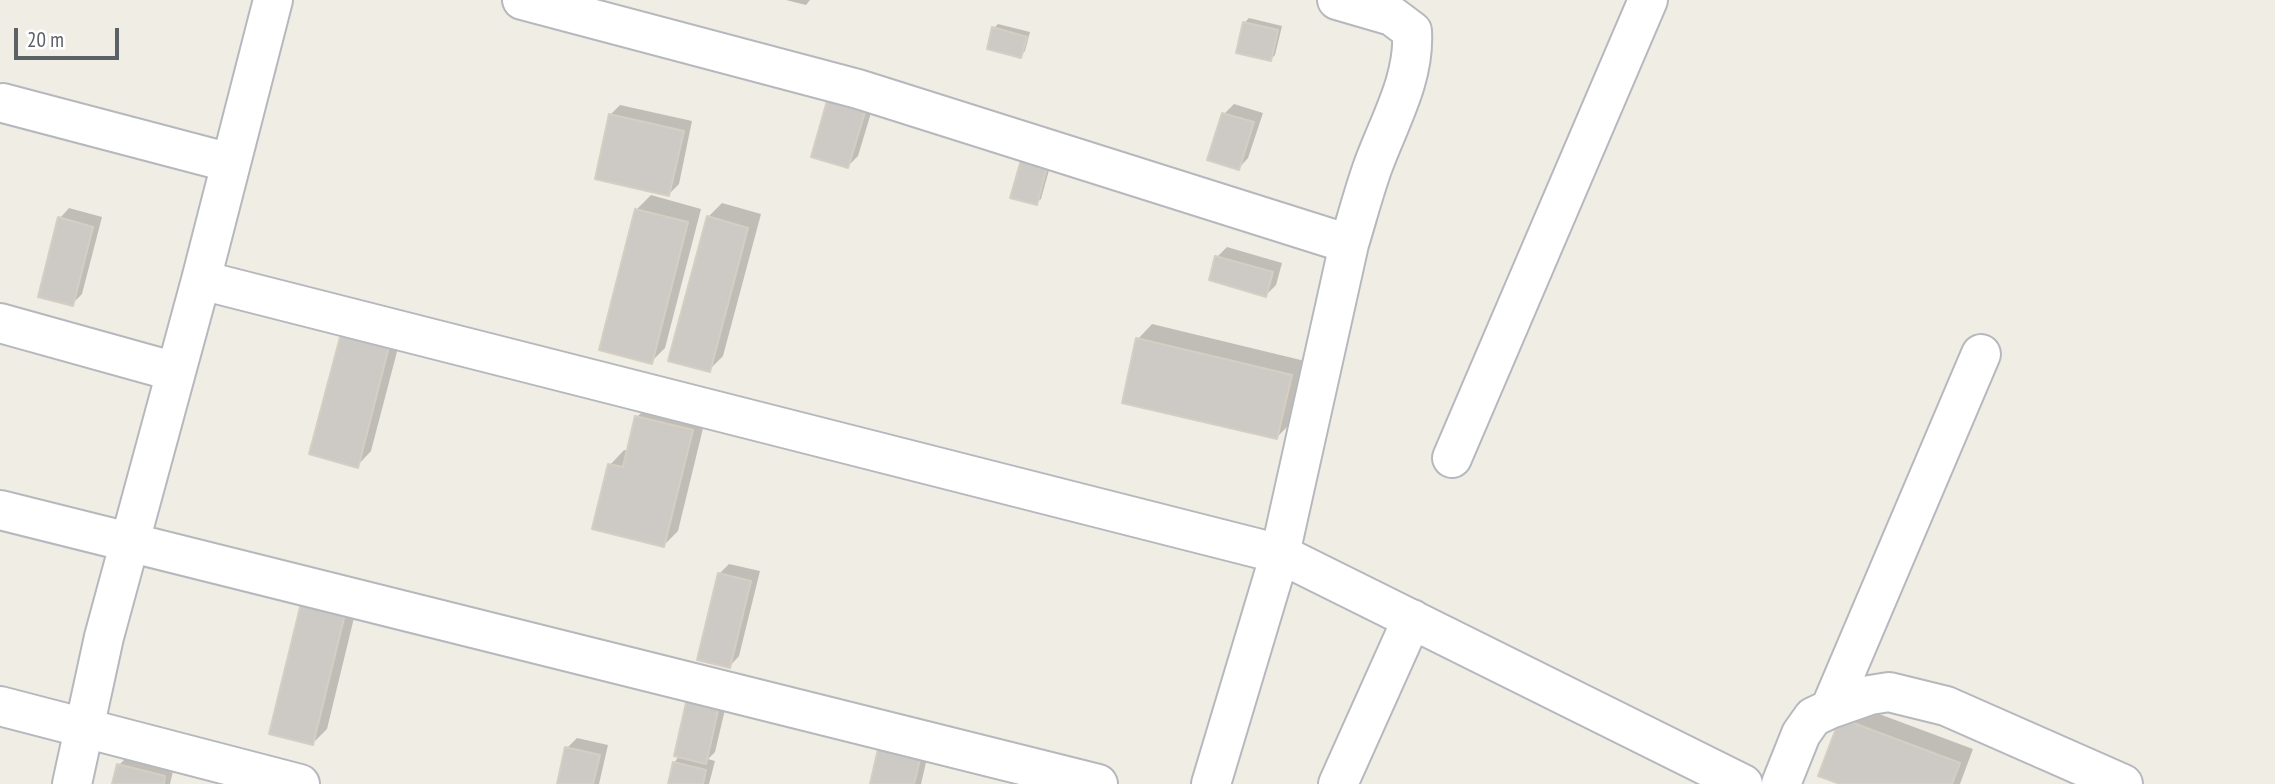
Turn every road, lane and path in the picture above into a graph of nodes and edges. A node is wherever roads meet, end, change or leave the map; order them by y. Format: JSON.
{"nodes":[{"id":1,"x":273,"y":0,"type":"edge"},
{"id":2,"x":522,"y":0,"type":"edge"},
{"id":3,"x":1337,"y":0,"type":"edge"},
{"id":4,"x":1648,"y":0,"type":"edge"},
{"id":5,"x":4,"y":103,"type":"dead end"},
{"id":6,"x":231,"y":163,"type":"junction"},
{"id":7,"x":1349,"y":244,"type":"junction"},
{"id":8,"x":201,"y":280,"type":"junction"},
{"id":9,"x":0,"y":323,"type":"edge"},
{"id":10,"x":1980,"y":354,"type":"dead end"},
{"id":11,"x":176,"y":372,"type":"junction"},
{"id":12,"x":1452,"y":458,"type":"dead end"},
{"id":13,"x":0,"y":510,"type":"edge"},
{"id":14,"x":130,"y":541,"type":"junction"},
{"id":15,"x":1280,"y":554,"type":"junction"},
{"id":16,"x":1412,"y":619,"type":"junction"},
{"id":17,"x":0,"y":706,"type":"edge"},
{"id":18,"x":1829,"y":709,"type":"junction"},
{"id":19,"x":83,"y":728,"type":"junction"},
{"id":20,"x":72,"y":784,"type":"edge"},
{"id":21,"x":300,"y":784,"type":"edge"},
{"id":22,"x":1098,"y":784,"type":"edge"},
{"id":23,"x":1211,"y":784,"type":"edge"},
{"id":24,"x":1338,"y":784,"type":"edge"},
{"id":25,"x":1743,"y":784,"type":"edge"},
{"id":26,"x":1781,"y":784,"type":"edge"},
{"id":27,"x":2123,"y":784,"type":"edge"}],
"edges":[{"from":1,"to":6,"type":"street"},
{"from":2,"to":7,"type":"street"},
{"from":3,"to":7,"type":"street"},
{"from":4,"to":12,"type":"street"},
{"from":5,"to":6,"type":"street"},
{"from":6,"to":8,"type":"street"},
{"from":7,"to":15,"type":"street"},
{"from":8,"to":11,"type":"street"},
{"from":8,"to":15,"type":"street"},
{"from":9,"to":11,"type":"street"},
{"from":10,"to":18,"type":"street"},
{"from":11,"to":14,"type":"street"},
{"from":13,"to":14,"type":"street"},
{"from":14,"to":19,"type":"street"},
{"from":14,"to":22,"type":"street"},
{"from":15,"to":16,"type":"street"},
{"from":15,"to":23,"type":"street"},
{"from":16,"to":24,"type":"street"},
{"from":16,"to":25,"type":"street"},
{"from":17,"to":19,"type":"street"},
{"from":18,"to":26,"type":"street"},
{"from":18,"to":27,"type":"street"},
{"from":19,"to":20,"type":"street"},
{"from":19,"to":21,"type":"street"}]}
